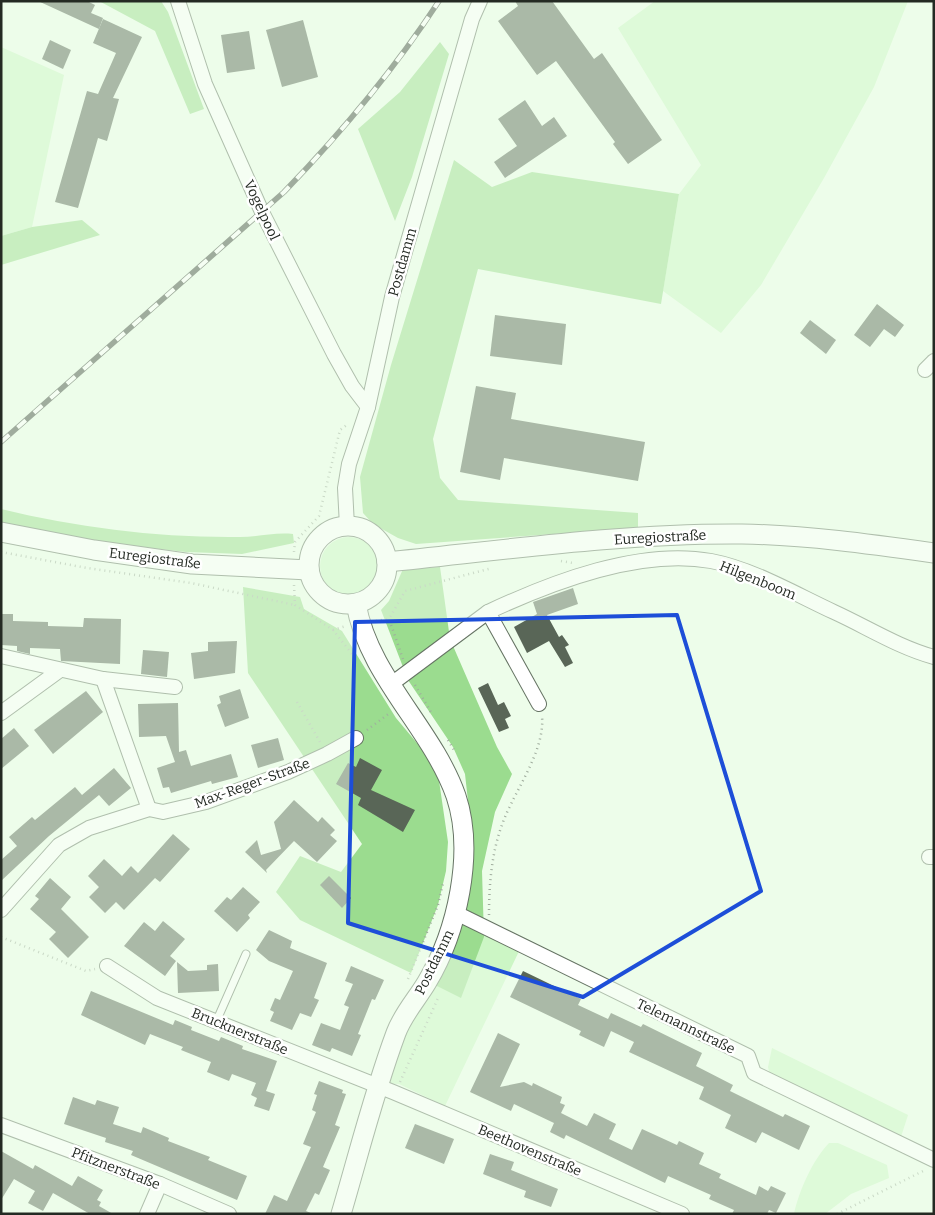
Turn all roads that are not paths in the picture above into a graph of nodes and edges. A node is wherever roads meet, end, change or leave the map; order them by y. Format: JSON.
{"nodes":[{"id":1,"x":178,"y":1,"type":"edge"},
{"id":2,"x":480,"y":1,"type":"edge"},
{"id":3,"x":368,"y":407,"type":"junction"},
{"id":4,"x":347,"y":526,"type":"junction"},
{"id":5,"x":1,"y":532,"type":"edge"},
{"id":6,"x":934,"y":553,"type":"edge"},
{"id":7,"x":387,"y":562,"type":"junction"},
{"id":8,"x":302,"y":570,"type":"junction"},
{"id":9,"x":356,"y":604,"type":"junction"},
{"id":10,"x":488,"y":612,"type":"junction"},
{"id":11,"x":1,"y":656,"type":"edge"},
{"id":12,"x":934,"y":658,"type":"edge"},
{"id":13,"x":60,"y":670,"type":"junction"},
{"id":14,"x":103,"y":679,"type":"junction"},
{"id":15,"x":390,"y":685,"type":"junction"},
{"id":16,"x":175,"y":687,"type":"dead end"},
{"id":17,"x":539,"y":704,"type":"road end"},
{"id":18,"x":1,"y":714,"type":"edge"},
{"id":19,"x":356,"y":738,"type":"road end"},
{"id":20,"x":149,"y":810,"type":"junction"},
{"id":21,"x":1,"y":910,"type":"edge"},
{"id":22,"x":456,"y":913,"type":"junction"},
{"id":23,"x":246,"y":954,"type":"dead end"},
{"id":24,"x":107,"y":966,"type":"road end"},
{"id":25,"x":216,"y":1022,"type":"junction"},
{"id":26,"x":378,"y":1087,"type":"junction"},
{"id":27,"x":1,"y":1125,"type":"edge"},
{"id":28,"x":930,"y":1165,"type":"edge"},
{"id":29,"x":160,"y":1184,"type":"junction"},
{"id":30,"x":147,"y":1214,"type":"edge"},
{"id":31,"x":229,"y":1214,"type":"edge"},
{"id":32,"x":341,"y":1214,"type":"edge"},
{"id":33,"x":682,"y":1214,"type":"edge"}],
"edges":[{"from":1,"to":3,"type":"street","name":"Vogelpool"},
{"from":2,"to":3,"type":"street","name":"Postdamm"},
{"from":3,"to":4,"type":"street","name":"Postdamm"},
{"from":4,"to":7,"type":"main road"},
{"from":4,"to":8,"type":"main road"},
{"from":5,"to":8,"type":"main road","name":"Euregiostraße"},
{"from":6,"to":7,"type":"main road","name":"Euregiostraße"},
{"from":7,"to":9,"type":"main road"},
{"from":8,"to":9,"type":"main road"},
{"from":9,"to":15,"type":"main road","name":"Postdamm"},
{"from":10,"to":12,"type":"street","name":"Hilgenboom"},
{"from":10,"to":15,"type":"street","name":"Hilgenboom"},
{"from":10,"to":17,"type":"street"},
{"from":11,"to":13,"type":"street"},
{"from":13,"to":14,"type":"street"},
{"from":13,"to":18,"type":"street"},
{"from":14,"to":16,"type":"street"},
{"from":14,"to":20,"type":"street"},
{"from":15,"to":22,"type":"main road","name":"Postdamm"},
{"from":19,"to":20,"type":"street","name":"Max-Reger-Straße"},
{"from":20,"to":21,"type":"street","name":"Max-Reger-Straße"},
{"from":22,"to":26,"type":"main road","name":"Postdamm"},
{"from":22,"to":28,"type":"street","name":"Telemannstraße"},
{"from":23,"to":25,"type":"lane"},
{"from":24,"to":25,"type":"street","name":"Brucknerstraße"},
{"from":25,"to":26,"type":"street","name":"Brucknerstraße"},
{"from":26,"to":32,"type":"main road","name":"Postdamm"},
{"from":26,"to":33,"type":"street","name":"Beethovenstraße"},
{"from":27,"to":29,"type":"street","name":"Pfitznerstraße"},
{"from":29,"to":30,"type":"street"},
{"from":29,"to":31,"type":"street","name":"Pfitznerstraße"}]}
